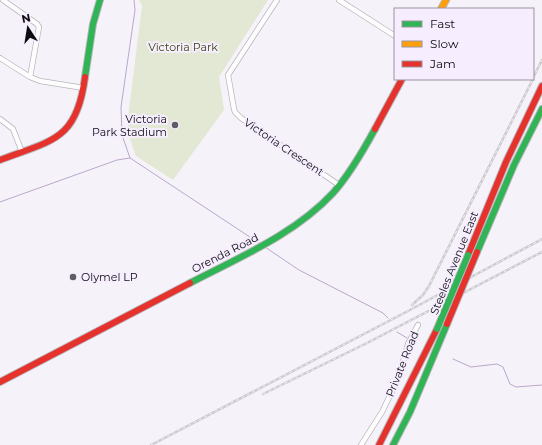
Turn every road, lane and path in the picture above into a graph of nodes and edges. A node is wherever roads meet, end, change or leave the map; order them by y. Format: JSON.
{"nodes":[{"id":1,"x":3,"y":0,"type":"edge"},
{"id":2,"x":99,"y":0,"type":"edge"},
{"id":3,"x":277,"y":0,"type":"edge"},
{"id":4,"x":339,"y":0,"type":"edge"},
{"id":5,"x":394,"y":35,"type":"edge"},
{"id":6,"x":0,"y":58,"type":"edge"},
{"id":7,"x":30,"y":77,"type":"junction"},
{"id":8,"x":401,"y":80,"type":"edge"},
{"id":9,"x":542,"y":86,"type":"edge"},
{"id":10,"x":84,"y":88,"type":"junction"},
{"id":11,"x":542,"y":108,"type":"edge"},
{"id":12,"x":0,"y":119,"type":"edge"},
{"id":13,"x":22,"y":152,"type":"junction"},
{"id":14,"x":0,"y":160,"type":"edge"},
{"id":15,"x":506,"y":162,"type":"junction"},
{"id":16,"x":514,"y":165,"type":"junction"},
{"id":17,"x":339,"y":185,"type":"junction"},
{"id":18,"x":418,"y":325,"type":"dead end"},
{"id":19,"x":0,"y":382,"type":"edge"},
{"id":20,"x":361,"y":445,"type":"edge"},
{"id":21,"x":379,"y":445,"type":"edge"},
{"id":22,"x":393,"y":445,"type":"edge"}],
"edges":[{"from":1,"to":7,"type":"street"},
{"from":2,"to":10,"type":"main road"},
{"from":3,"to":17,"type":"street","name":"Victoria Crescent"},
{"from":4,"to":5,"type":"street"},
{"from":6,"to":7,"type":"street"},
{"from":7,"to":10,"type":"street"},
{"from":8,"to":17,"type":"main road","name":"Orenda Road"},
{"from":9,"to":15,"type":"main road","name":"Steeles Avenue East"},
{"from":10,"to":13,"type":"main road"},
{"from":11,"to":16,"type":"main road","name":"Steeles Avenue East"},
{"from":12,"to":13,"type":"street"},
{"from":13,"to":14,"type":"main road"},
{"from":15,"to":16,"type":"main road"},
{"from":15,"to":21,"type":"main road","name":"Steeles Avenue East","bridge":true},
{"from":16,"to":22,"type":"main road","name":"Steeles Avenue East","bridge":true},
{"from":17,"to":19,"type":"main road","name":"Orenda Road"},
{"from":18,"to":20,"type":"street","name":"Private Road"}]}
